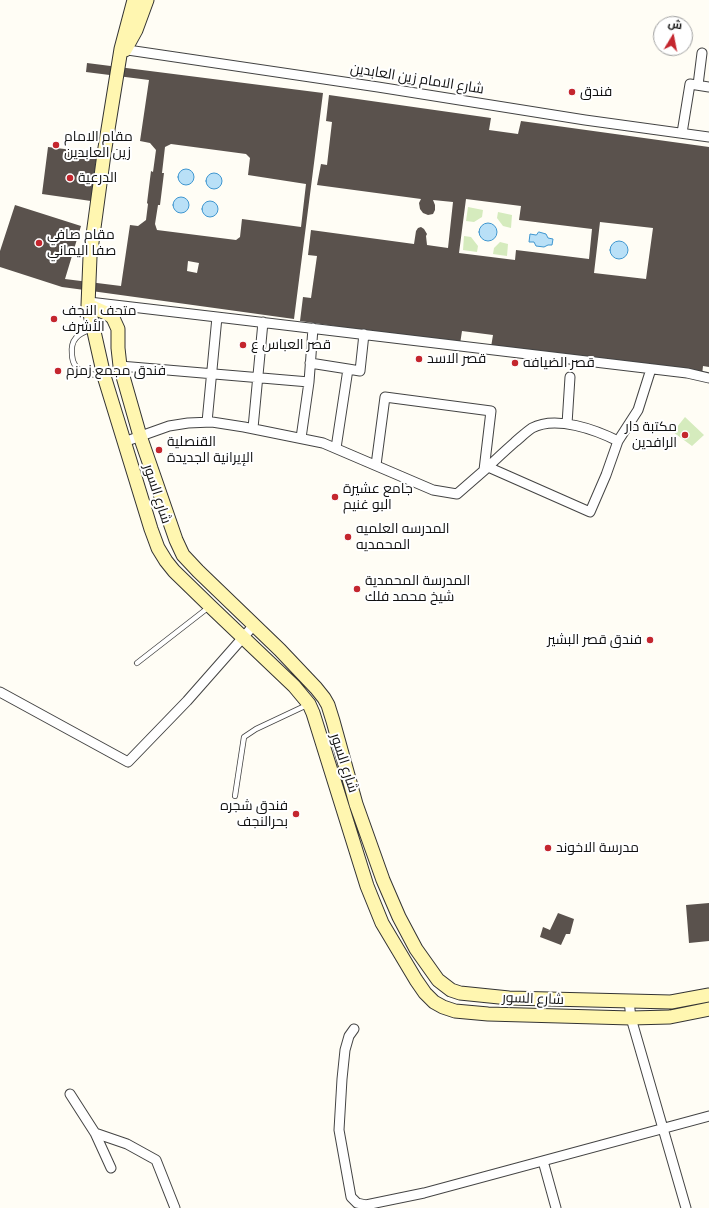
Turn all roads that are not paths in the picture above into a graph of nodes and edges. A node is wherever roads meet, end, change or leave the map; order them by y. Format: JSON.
{"nodes":[{"id":1,"x":134,"y":0,"type":"edge"},
{"id":2,"x":147,"y":0,"type":"edge"},
{"id":3,"x":702,"y":53,"type":"dead end"},
{"id":4,"x":121,"y":54,"type":"junction"},
{"id":5,"x":698,"y":85,"type":"junction"},
{"id":6,"x":709,"y":87,"type":"edge"},
{"id":7,"x":682,"y":133,"type":"junction"},
{"id":8,"x":709,"y":137,"type":"edge"},
{"id":9,"x":89,"y":304,"type":"junction"},
{"id":10,"x":217,"y":317,"type":"junction"},
{"id":11,"x":262,"y":322,"type":"junction"},
{"id":12,"x":314,"y":328,"type":"junction"},
{"id":13,"x":94,"y":329,"type":"junction"},
{"id":14,"x":364,"y":334,"type":"junction"},
{"id":15,"x":310,"y":363,"type":"junction"},
{"id":16,"x":120,"y":366,"type":"junction"},
{"id":17,"x":348,"y":369,"type":"junction"},
{"id":18,"x":651,"y":369,"type":"junction"},
{"id":19,"x":212,"y":374,"type":"junction"},
{"id":20,"x":104,"y":376,"type":"junction"},
{"id":21,"x":570,"y":377,"type":"dead end"},
{"id":22,"x":257,"y":378,"type":"junction"},
{"id":23,"x":709,"y":378,"type":"edge"},
{"id":24,"x":308,"y":382,"type":"junction"},
{"id":25,"x":206,"y":422,"type":"junction"},
{"id":26,"x":567,"y":424,"type":"junction"},
{"id":27,"x":253,"y":428,"type":"junction"},
{"id":28,"x":140,"y":436,"type":"junction"},
{"id":29,"x":301,"y":438,"type":"junction"},
{"id":30,"x":618,"y":441,"type":"junction"},
{"id":31,"x":124,"y":442,"type":"junction"},
{"id":32,"x":336,"y":448,"type":"junction"},
{"id":33,"x":376,"y":465,"type":"junction"},
{"id":34,"x":486,"y":468,"type":"junction"},
{"id":35,"x":210,"y":606,"type":"junction"},
{"id":36,"x":254,"y":625,"type":"junction"},
{"id":37,"x":243,"y":638,"type":"junction"},
{"id":38,"x":137,"y":664,"type":"dead end"},
{"id":39,"x":0,"y":692,"type":"edge"},
{"id":40,"x":309,"y":704,"type":"junction"},
{"id":41,"x":235,"y":796,"type":"dead end"},
{"id":42,"x":709,"y":995,"type":"edge"},
{"id":43,"x":629,"y":1002,"type":"junction"},
{"id":44,"x":709,"y":1009,"type":"edge"},
{"id":45,"x":631,"y":1018,"type":"junction"},
{"id":46,"x":354,"y":1028,"type":"dead end"},
{"id":47,"x":70,"y":1094,"type":"dead end"},
{"id":48,"x":709,"y":1116,"type":"edge"},
{"id":49,"x":663,"y":1129,"type":"junction"},
{"id":50,"x":95,"y":1133,"type":"junction"},
{"id":51,"x":543,"y":1161,"type":"junction"},
{"id":52,"x":112,"y":1168,"type":"dead end"},
{"id":53,"x":175,"y":1208,"type":"edge"},
{"id":54,"x":556,"y":1208,"type":"edge"},
{"id":55,"x":686,"y":1208,"type":"edge"}],
"edges":[{"from":1,"to":4,"type":"main road","name":"شارع السور"},
{"from":2,"to":4,"type":"main road","name":"شارع السور"},
{"from":3,"to":5,"type":"street"},
{"from":4,"to":7,"type":"street","name":"شارع الامام زين العابدين"},
{"from":4,"to":9,"type":"main road","name":"شارع السور"},
{"from":5,"to":6,"type":"street"},
{"from":5,"to":7,"type":"street"},
{"from":7,"to":8,"type":"street","name":"شارع الامام زين العابدين"},
{"from":9,"to":10,"type":"street"},
{"from":9,"to":13,"type":"main road","name":"شارع السور"},
{"from":9,"to":16,"type":"main road","name":"شارع السور"},
{"from":10,"to":11,"type":"street"},
{"from":10,"to":19,"type":"street"},
{"from":11,"to":12,"type":"street"},
{"from":11,"to":22,"type":"street"},
{"from":12,"to":14,"type":"street"},
{"from":12,"to":15,"type":"street"},
{"from":13,"to":20,"type":"main road","name":"شارع السور"},
{"from":13,"to":20,"type":"lane"},
{"from":14,"to":17,"type":"street"},
{"from":14,"to":18,"type":"street"},
{"from":15,"to":17,"type":"street"},
{"from":15,"to":24,"type":"street"},
{"from":16,"to":19,"type":"street"},
{"from":16,"to":28,"type":"main road","name":"شارع السور"},
{"from":17,"to":32,"type":"street"},
{"from":18,"to":23,"type":"street"},
{"from":18,"to":30,"type":"street"},
{"from":19,"to":22,"type":"street"},
{"from":19,"to":25,"type":"street"},
{"from":20,"to":31,"type":"main road","name":"شارع السور"},
{"from":21,"to":26,"type":"street"},
{"from":22,"to":24,"type":"street"},
{"from":22,"to":27,"type":"street"},
{"from":24,"to":29,"type":"street"},
{"from":25,"to":27,"type":"street"},
{"from":25,"to":28,"type":"street"},
{"from":26,"to":30,"type":"street"},
{"from":26,"to":34,"type":"street"},
{"from":27,"to":29,"type":"street"},
{"from":28,"to":31,"type":"street"},
{"from":28,"to":36,"type":"main road","name":"شارع السور"},
{"from":29,"to":32,"type":"street"},
{"from":30,"to":34,"type":"street"},
{"from":31,"to":35,"type":"main road","name":"شارع السور"},
{"from":32,"to":33,"type":"street"},
{"from":33,"to":34,"type":"street"},
{"from":33,"to":34,"type":"street"},
{"from":35,"to":37,"type":"main road","name":"شارع السور"},
{"from":35,"to":38,"type":"lane"},
{"from":36,"to":37,"type":"street"},
{"from":36,"to":43,"type":"main road","name":"شارع السور"},
{"from":37,"to":39,"type":"street"},
{"from":37,"to":40,"type":"main road","name":"شارع السور"},
{"from":40,"to":41,"type":"lane"},
{"from":40,"to":45,"type":"main road","name":"شارع السور"},
{"from":42,"to":43,"type":"main road","name":"شارع السور"},
{"from":43,"to":45,"type":"street"},
{"from":44,"to":45,"type":"main road","name":"شارع السور"},
{"from":45,"to":49,"type":"street"},
{"from":46,"to":51,"type":"street"},
{"from":47,"to":50,"type":"street"},
{"from":48,"to":49,"type":"street"},
{"from":49,"to":51,"type":"street"},
{"from":49,"to":55,"type":"street"},
{"from":50,"to":52,"type":"street"},
{"from":50,"to":53,"type":"street"},
{"from":51,"to":54,"type":"street"}]}
